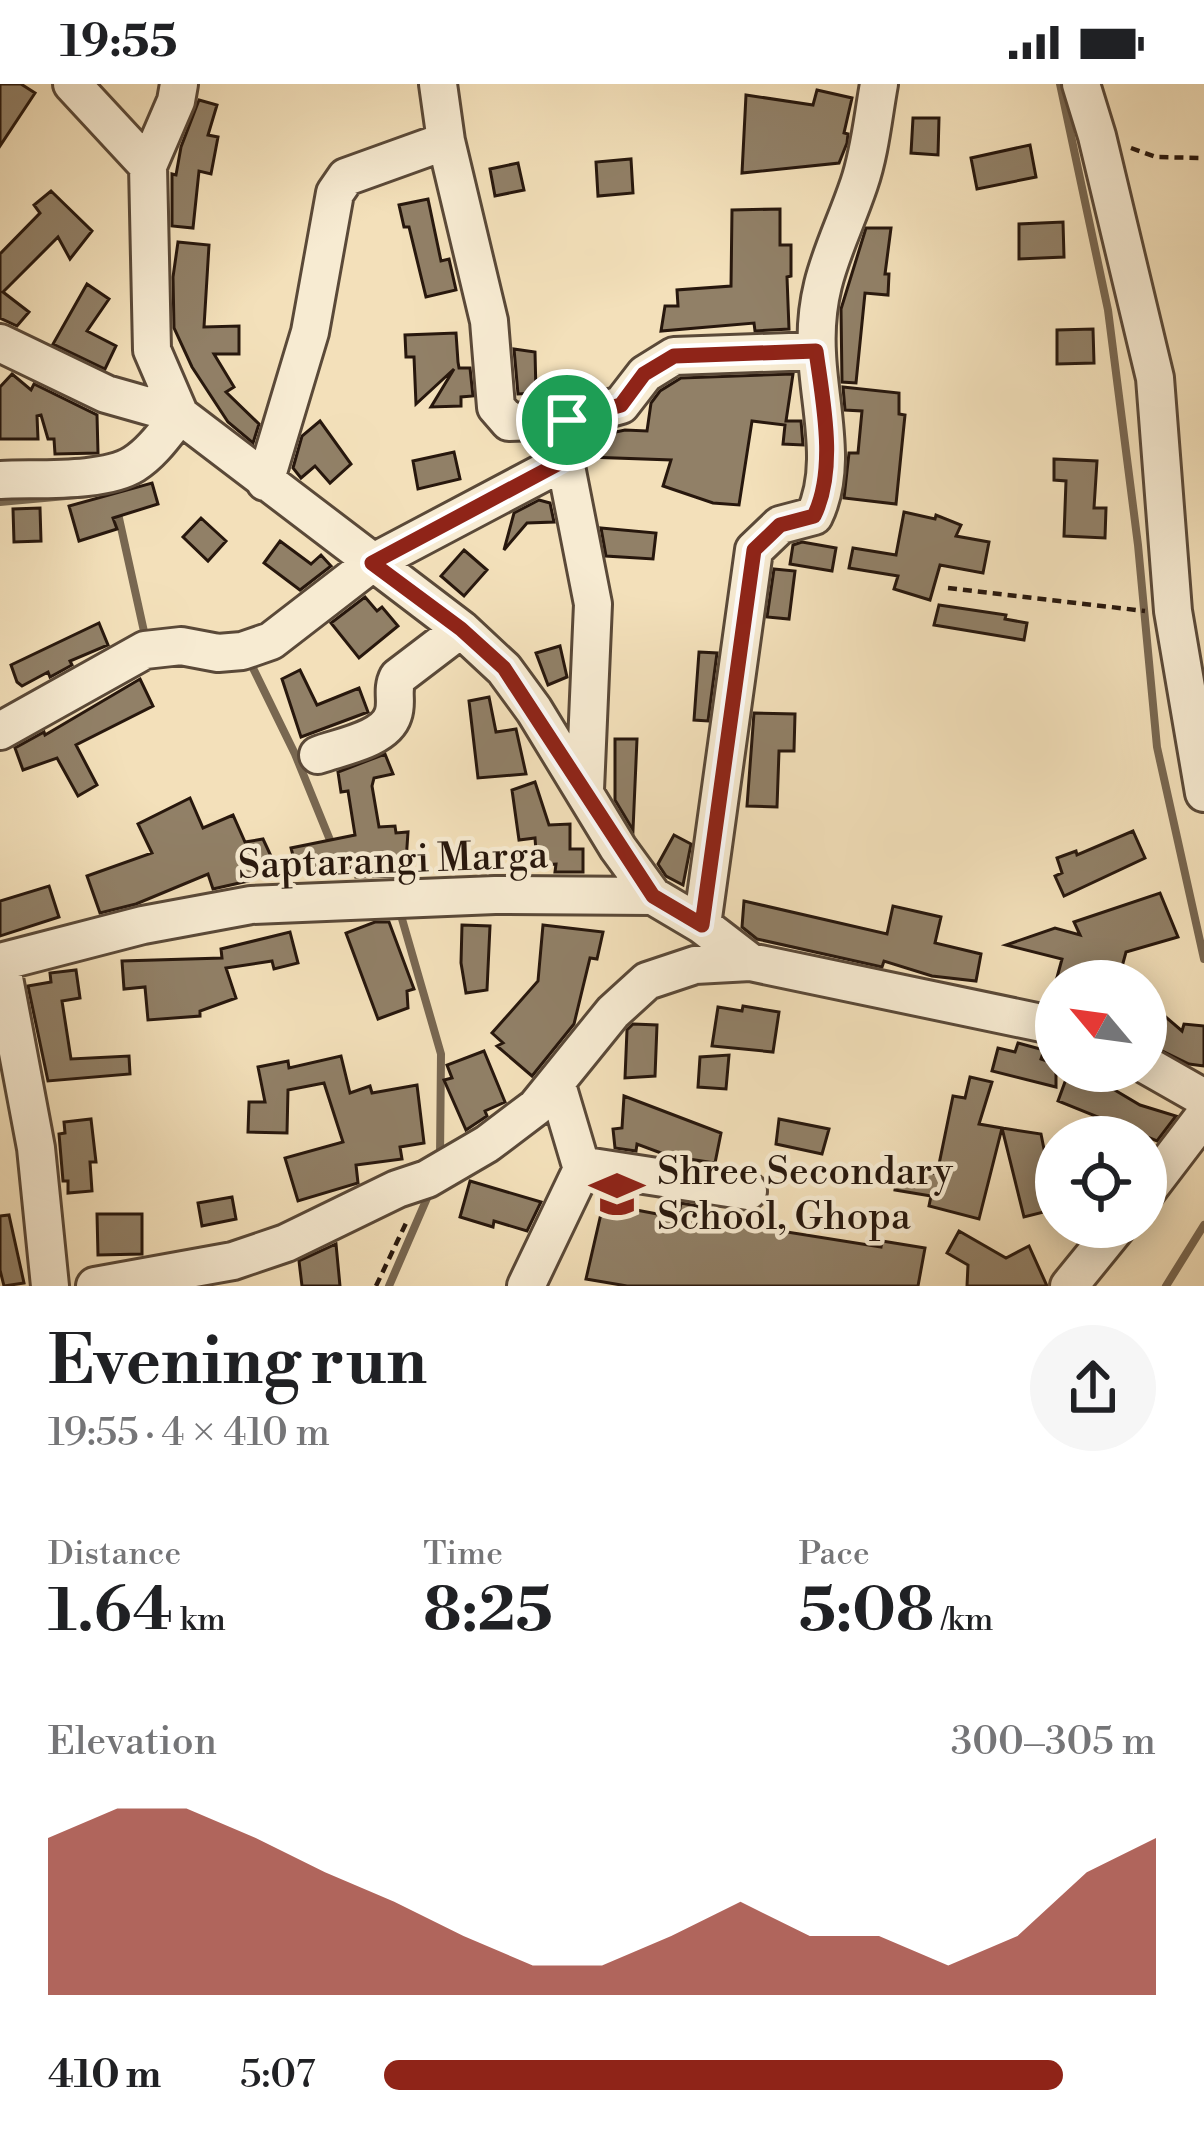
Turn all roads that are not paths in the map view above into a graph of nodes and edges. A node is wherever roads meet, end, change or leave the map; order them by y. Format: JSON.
{"nodes":[{"id":1,"x":72,"y":84,"type":"edge"},
{"id":2,"x":178,"y":84,"type":"edge"},
{"id":3,"x":438,"y":84,"type":"edge"},
{"id":4,"x":879,"y":84,"type":"edge"},
{"id":5,"x":1081,"y":84,"type":"edge"},
{"id":6,"x":446,"y":141,"type":"junction"},
{"id":7,"x":148,"y":166,"type":"junction"},
{"id":8,"x":0,"y":343,"type":"edge"},
{"id":9,"x":816,"y":351,"type":"junction"},
{"id":10,"x":180,"y":416,"type":"junction"},
{"id":11,"x":567,"y":420,"type":"junction"},
{"id":12,"x":565,"y":460,"type":"junction"},
{"id":13,"x":0,"y":480,"type":"edge"},
{"id":14,"x":265,"y":482,"type":"junction"},
{"id":15,"x":372,"y":563,"type":"junction"},
{"id":16,"x":461,"y":629,"type":"junction"},
{"id":17,"x":0,"y":731,"type":"edge"},
{"id":18,"x":318,"y":755,"type":"dead end"},
{"id":19,"x":585,"y":790,"type":"junction"},
{"id":20,"x":1204,"y":793,"type":"edge"},
{"id":21,"x":653,"y":896,"type":"junction"},
{"id":22,"x":702,"y":925,"type":"junction"},
{"id":23,"x":0,"y":962,"type":"edge"},
{"id":24,"x":750,"y":962,"type":"junction"},
{"id":25,"x":1035,"y":1022,"type":"edge"},
{"id":26,"x":1167,"y":1077,"type":"edge"},
{"id":27,"x":556,"y":1085,"type":"junction"},
{"id":28,"x":1204,"y":1098,"type":"edge"},
{"id":29,"x":1204,"y":1117,"type":"edge"},
{"id":30,"x":1167,"y":1165,"type":"edge"},
{"id":31,"x":582,"y":1169,"type":"junction"},
{"id":32,"x":748,"y":1191,"type":"dead end"},
{"id":33,"x":1100,"y":1248,"type":"edge"},
{"id":34,"x":50,"y":1286,"type":"edge"},
{"id":35,"x":95,"y":1286,"type":"edge"},
{"id":36,"x":526,"y":1286,"type":"edge"},
{"id":37,"x":1069,"y":1286,"type":"edge"}],
"edges":[{"from":1,"to":7,"type":"street"},
{"from":2,"to":7,"type":"street"},
{"from":3,"to":6,"type":"street"},
{"from":4,"to":9,"type":"street"},
{"from":5,"to":20,"type":"street"},
{"from":6,"to":11,"type":"street"},
{"from":6,"to":14,"type":"street"},
{"from":7,"to":10,"type":"street"},
{"from":8,"to":10,"type":"street"},
{"from":9,"to":11,"type":"street"},
{"from":9,"to":22,"type":"street"},
{"from":10,"to":13,"type":"street"},
{"from":10,"to":14,"type":"street"},
{"from":11,"to":12,"type":"street"},
{"from":12,"to":15,"type":"street"},
{"from":12,"to":19,"type":"street"},
{"from":14,"to":15,"type":"street"},
{"from":15,"to":16,"type":"street"},
{"from":15,"to":17,"type":"street"},
{"from":16,"to":18,"type":"street"},
{"from":16,"to":19,"type":"street"},
{"from":19,"to":21,"type":"street"},
{"from":21,"to":22,"type":"street"},
{"from":21,"to":23,"type":"street","name":"Saptarangi Marga"},
{"from":22,"to":24,"type":"street"},
{"from":23,"to":34,"type":"street"},
{"from":24,"to":25,"type":"street"},
{"from":24,"to":27,"type":"street"},
{"from":26,"to":28,"type":"street"},
{"from":27,"to":31,"type":"street"},
{"from":27,"to":35,"type":"street"},
{"from":29,"to":30,"type":"street"},
{"from":31,"to":32,"type":"street"},
{"from":31,"to":36,"type":"street"},
{"from":33,"to":37,"type":"street"}]}
